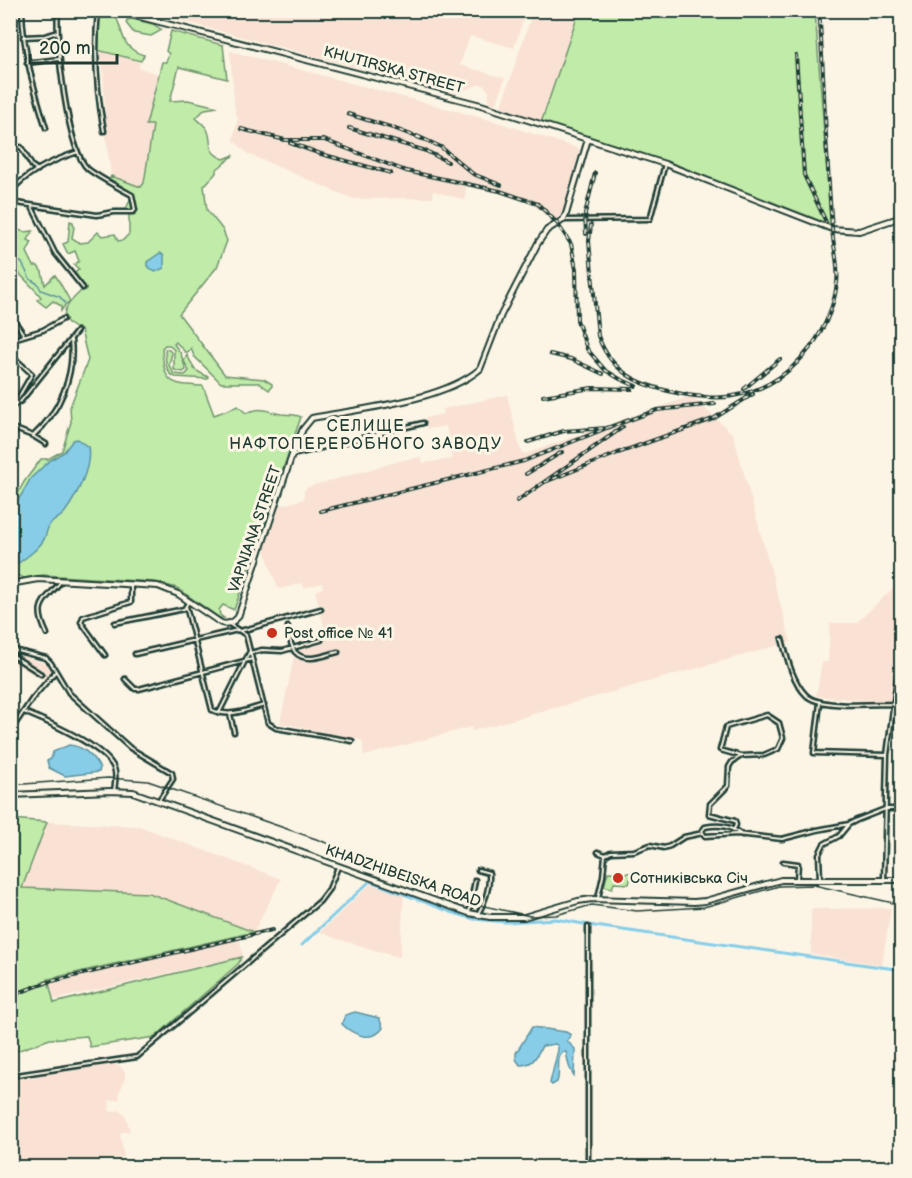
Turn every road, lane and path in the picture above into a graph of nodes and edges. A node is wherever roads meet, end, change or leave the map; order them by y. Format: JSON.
{"nodes":[{"id":1,"x":22,"y":10,"type":"edge"},
{"id":2,"x":58,"y":10,"type":"edge"},
{"id":3,"x":98,"y":10,"type":"edge"},
{"id":4,"x":113,"y":10,"type":"edge"},
{"id":5,"x":57,"y":32,"type":"junction"},
{"id":6,"x":23,"y":37,"type":"junction"},
{"id":7,"x":59,"y":59,"type":"junction"},
{"id":8,"x":27,"y":63,"type":"junction"},
{"id":9,"x":46,"y":128,"type":"dead end"},
{"id":10,"x":104,"y":131,"type":"dead end"},
{"id":11,"x":588,"y":139,"type":"junction"},
{"id":12,"x":16,"y":147,"type":"dead end"},
{"id":13,"x":78,"y":152,"type":"junction"},
{"id":14,"x":665,"y":164,"type":"junction"},
{"id":15,"x":38,"y":170,"type":"junction"},
{"id":16,"x":10,"y":193,"type":"edge"},
{"id":17,"x":10,"y":202,"type":"edge"},
{"id":18,"x":32,"y":206,"type":"junction"},
{"id":19,"x":902,"y":217,"type":"edge"},
{"id":20,"x":563,"y":220,"type":"junction"},
{"id":21,"x":83,"y":288,"type":"dead end"},
{"id":22,"x":10,"y":314,"type":"edge"},
{"id":23,"x":63,"y":319,"type":"dead end"},
{"id":24,"x":77,"y":331,"type":"dead end"},
{"id":25,"x":24,"y":335,"type":"junction"},
{"id":26,"x":10,"y":340,"type":"edge"},
{"id":27,"x":71,"y":340,"type":"junction"},
{"id":28,"x":10,"y":354,"type":"edge"},
{"id":29,"x":10,"y":399,"type":"edge"},
{"id":30,"x":15,"y":404,"type":"junction"},
{"id":31,"x":10,"y":412,"type":"edge"},
{"id":32,"x":423,"y":423,"type":"dead end"},
{"id":33,"x":10,"y":427,"type":"edge"},
{"id":34,"x":15,"y":429,"type":"junction"},
{"id":35,"x":33,"y":436,"type":"junction"},
{"id":36,"x":46,"y":444,"type":"dead end"},
{"id":37,"x":10,"y":448,"type":"edge"},
{"id":38,"x":292,"y":455,"type":"junction"},
{"id":39,"x":62,"y":580,"type":"junction"},
{"id":40,"x":10,"y":584,"type":"edge"},
{"id":41,"x":131,"y":585,"type":"junction"},
{"id":42,"x":189,"y":601,"type":"junction"},
{"id":43,"x":186,"y":606,"type":"junction"},
{"id":44,"x":321,"y":609,"type":"dead end"},
{"id":45,"x":115,"y":623,"type":"dead end"},
{"id":46,"x":229,"y":624,"type":"junction"},
{"id":47,"x":288,"y":627,"type":"dead end"},
{"id":48,"x":239,"y":631,"type":"junction"},
{"id":49,"x":47,"y":634,"type":"dead end"},
{"id":50,"x":782,"y":639,"type":"dead end"},
{"id":51,"x":902,"y":639,"type":"edge"},
{"id":52,"x":195,"y":640,"type":"junction"},
{"id":53,"x":321,"y":640,"type":"dead end"},
{"id":54,"x":901,"y":646,"type":"edge"},
{"id":55,"x":10,"y":649,"type":"edge"},
{"id":56,"x":293,"y":649,"type":"junction"},
{"id":57,"x":250,"y":652,"type":"junction"},
{"id":58,"x":338,"y":652,"type":"dead end"},
{"id":59,"x":10,"y":654,"type":"edge"},
{"id":60,"x":105,"y":654,"type":"dead end"},
{"id":61,"x":135,"y":654,"type":"dead end"},
{"id":62,"x":252,"y":659,"type":"junction"},
{"id":63,"x":243,"y":662,"type":"junction"},
{"id":64,"x":55,"y":672,"type":"junction"},
{"id":65,"x":203,"y":672,"type":"junction"},
{"id":66,"x":41,"y":674,"type":"dead end"},
{"id":67,"x":125,"y":679,"type":"dead end"},
{"id":68,"x":820,"y":703,"type":"junction"},
{"id":69,"x":893,"y":704,"type":"junction"},
{"id":70,"x":264,"y":705,"type":"junction"},
{"id":71,"x":24,"y":712,"type":"junction"},
{"id":72,"x":218,"y":713,"type":"junction"},
{"id":73,"x":230,"y":714,"type":"junction"},
{"id":74,"x":892,"y":717,"type":"junction"},
{"id":75,"x":10,"y":718,"type":"edge"},
{"id":76,"x":902,"y":719,"type":"edge"},
{"id":77,"x":17,"y":721,"type":"junction"},
{"id":78,"x":10,"y":732,"type":"edge"},
{"id":79,"x":234,"y":732,"type":"dead end"},
{"id":80,"x":352,"y":741,"type":"dead end"},
{"id":81,"x":887,"y":755,"type":"junction"},
{"id":82,"x":741,"y":756,"type":"junction"},
{"id":83,"x":10,"y":789,"type":"edge"},
{"id":84,"x":114,"y":791,"type":"junction"},
{"id":85,"x":11,"y":795,"type":"edge"},
{"id":86,"x":159,"y":800,"type":"junction"},
{"id":87,"x":885,"y":809,"type":"junction"},
{"id":88,"x":902,"y":809,"type":"edge"},
{"id":89,"x":849,"y":825,"type":"junction"},
{"id":90,"x":734,"y":829,"type":"junction"},
{"id":91,"x":703,"y":833,"type":"junction"},
{"id":92,"x":742,"y":835,"type":"junction"},
{"id":93,"x":598,"y":852,"type":"dead end"},
{"id":94,"x":605,"y":855,"type":"junction"},
{"id":95,"x":783,"y":862,"type":"dead end"},
{"id":96,"x":338,"y":867,"type":"junction"},
{"id":97,"x":478,"y":870,"type":"dead end"},
{"id":98,"x":797,"y":879,"type":"junction"},
{"id":99,"x":475,"y":880,"type":"dead end"},
{"id":100,"x":820,"y":880,"type":"junction"},
{"id":101,"x":884,"y":880,"type":"junction"},
{"id":102,"x":902,"y":880,"type":"edge"},
{"id":103,"x":598,"y":900,"type":"junction"},
{"id":104,"x":468,"y":913,"type":"junction"},
{"id":105,"x":478,"y":915,"type":"junction"},
{"id":106,"x":588,"y":927,"type":"dead end"},
{"id":107,"x":10,"y":1076,"type":"edge"},
{"id":108,"x":588,"y":1167,"type":"edge"}],
"edges":[{"from":1,"to":6,"type":"street"},
{"from":2,"to":5,"type":"street"},
{"from":3,"to":10,"type":"street"},
{"from":4,"to":11,"type":"street","name":"KHUTIRSKA STREET"},
{"from":5,"to":6,"type":"street"},
{"from":5,"to":7,"type":"street"},
{"from":6,"to":8,"type":"street"},
{"from":7,"to":8,"type":"street"},
{"from":7,"to":13,"type":"street"},
{"from":8,"to":9,"type":"street"},
{"from":11,"to":14,"type":"street","name":"KHUTIRSKA STREET"},
{"from":11,"to":20,"type":"street"},
{"from":12,"to":15,"type":"street"},
{"from":13,"to":15,"type":"street"},
{"from":13,"to":18,"type":"street"},
{"from":14,"to":19,"type":"street","name":"KHUTIRSKA STREET"},
{"from":14,"to":20,"type":"street"},
{"from":15,"to":16,"type":"street"},
{"from":17,"to":18,"type":"street"},
{"from":18,"to":21,"type":"street"},
{"from":20,"to":38,"type":"street","name":"VAPNIANA STREET"},
{"from":22,"to":25,"type":"street"},
{"from":23,"to":25,"type":"street"},
{"from":24,"to":27,"type":"street"},
{"from":25,"to":26,"type":"street"},
{"from":27,"to":30,"type":"street"},
{"from":27,"to":35,"type":"street"},
{"from":28,"to":30,"type":"street"},
{"from":29,"to":30,"type":"street"},
{"from":30,"to":31,"type":"street"},
{"from":32,"to":38,"type":"street"},
{"from":33,"to":34,"type":"street"},
{"from":34,"to":35,"type":"street"},
{"from":34,"to":37,"type":"street"},
{"from":35,"to":36,"type":"street"},
{"from":38,"to":46,"type":"street","name":"VAPNIANA STREET"},
{"from":39,"to":40,"type":"street"},
{"from":39,"to":41,"type":"street"},
{"from":39,"to":49,"type":"street"},
{"from":41,"to":42,"type":"street"},
{"from":41,"to":60,"type":"street"},
{"from":42,"to":43,"type":"street"},
{"from":42,"to":46,"type":"street"},
{"from":43,"to":45,"type":"street"},
{"from":43,"to":52,"type":"street"},
{"from":44,"to":48,"type":"street"},
{"from":46,"to":48,"type":"street"},
{"from":47,"to":56,"type":"street"},
{"from":48,"to":52,"type":"street"},
{"from":48,"to":57,"type":"street"},
{"from":50,"to":68,"type":"street"},
{"from":51,"to":54,"type":"street"},
{"from":52,"to":61,"type":"street"},
{"from":52,"to":65,"type":"street"},
{"from":53,"to":56,"type":"street"},
{"from":54,"to":69,"type":"street"},
{"from":55,"to":64,"type":"street"},
{"from":56,"to":57,"type":"street"},
{"from":56,"to":58,"type":"street"},
{"from":57,"to":62,"type":"street"},
{"from":57,"to":63,"type":"street"},
{"from":59,"to":66,"type":"street"},
{"from":62,"to":63,"type":"street"},
{"from":62,"to":70,"type":"street"},
{"from":63,"to":65,"type":"street"},
{"from":63,"to":72,"type":"street"},
{"from":64,"to":71,"type":"street"},
{"from":64,"to":86,"type":"street"},
{"from":65,"to":67,"type":"street"},
{"from":65,"to":72,"type":"street"},
{"from":68,"to":69,"type":"street"},
{"from":68,"to":81,"type":"street"},
{"from":69,"to":74,"type":"street"},
{"from":70,"to":73,"type":"street"},
{"from":70,"to":80,"type":"street"},
{"from":71,"to":77,"type":"street"},
{"from":71,"to":84,"type":"street"},
{"from":72,"to":73,"type":"street"},
{"from":73,"to":79,"type":"street"},
{"from":74,"to":76,"type":"street"},
{"from":74,"to":81,"type":"street"},
{"from":75,"to":77,"type":"street"},
{"from":77,"to":78,"type":"street"},
{"from":81,"to":87,"type":"street"},
{"from":82,"to":82,"type":"street"},
{"from":82,"to":90,"type":"street"},
{"from":83,"to":85,"type":"street"},
{"from":84,"to":85,"type":"street","name":"KHADZHIBEISKA ROAD"},
{"from":84,"to":86,"type":"street","name":"KHADZHIBEISKA ROAD"},
{"from":86,"to":96,"type":"street","name":"KHADZHIBEISKA ROAD"},
{"from":87,"to":88,"type":"street"},
{"from":87,"to":89,"type":"street"},
{"from":87,"to":101,"type":"street"},
{"from":89,"to":92,"type":"street"},
{"from":89,"to":100,"type":"street"},
{"from":90,"to":91,"type":"street"},
{"from":90,"to":92,"type":"street"},
{"from":91,"to":92,"type":"street"},
{"from":91,"to":94,"type":"street"},
{"from":93,"to":94,"type":"street"},
{"from":94,"to":103,"type":"street"},
{"from":95,"to":98,"type":"street"},
{"from":96,"to":104,"type":"street","name":"KHADZHIBEISKA ROAD"},
{"from":96,"to":107,"type":"street"},
{"from":97,"to":105,"type":"street"},
{"from":98,"to":100,"type":"street","name":"KHADZHIBEISKA ROAD"},
{"from":98,"to":103,"type":"street","name":"KHADZHIBEISKA ROAD"},
{"from":99,"to":104,"type":"street"},
{"from":100,"to":101,"type":"street","name":"KHADZHIBEISKA ROAD"},
{"from":101,"to":102,"type":"street","name":"KHADZHIBEISKA ROAD"},
{"from":103,"to":105,"type":"street","name":"KHADZHIBEISKA ROAD"},
{"from":104,"to":105,"type":"street","name":"KHADZHIBEISKA ROAD"},
{"from":106,"to":108,"type":"street"}]}
